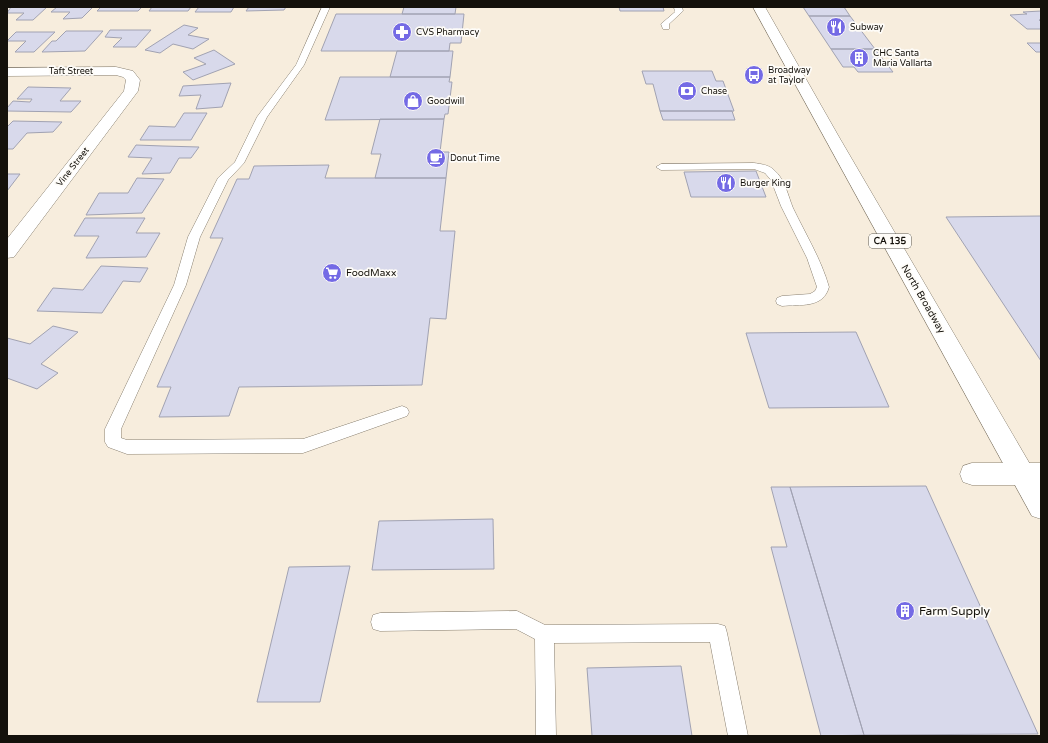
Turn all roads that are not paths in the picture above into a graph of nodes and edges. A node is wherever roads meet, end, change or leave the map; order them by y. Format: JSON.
{"nodes":[{"id":1,"x":326,"y":7,"type":"edge"},
{"id":2,"x":678,"y":7,"type":"edge"},
{"id":3,"x":759,"y":7,"type":"edge"},
{"id":4,"x":666,"y":27,"type":"dead end"},
{"id":5,"x":7,"y":72,"type":"edge"},
{"id":6,"x":133,"y":80,"type":"joint"},
{"id":7,"x":661,"y":167,"type":"dead end"},
{"id":8,"x":7,"y":252,"type":"edge"},
{"id":9,"x":782,"y":301,"type":"dead end"},
{"id":10,"x":402,"y":412,"type":"dead end"},
{"id":11,"x":972,"y":474,"type":"dead end"},
{"id":12,"x":1032,"y":474,"type":"edge"},
{"id":13,"x":1041,"y":507,"type":"edge"},
{"id":14,"x":380,"y":622,"type":"dead end"},
{"id":15,"x":544,"y":634,"type":"junction"},
{"id":16,"x":546,"y":736,"type":"edge"},
{"id":17,"x":738,"y":736,"type":"edge"}],
"edges":[{"from":1,"to":10,"type":"lane"},
{"from":2,"to":4,"type":"lane"},
{"from":3,"to":12,"type":"main road","name":"North Broadway","number":"CA 135"},
{"from":5,"to":6,"type":"main road","name":"Taft Street"},
{"from":6,"to":8,"type":"main road","name":"Vine Street"},
{"from":7,"to":9,"type":"lane"},
{"from":11,"to":12,"type":"main road"},
{"from":12,"to":13,"type":"main road","name":"North Broadway","number":"CA 135"},
{"from":14,"to":15,"type":"lane"},
{"from":15,"to":16,"type":"lane"},
{"from":15,"to":17,"type":"lane"}]}
